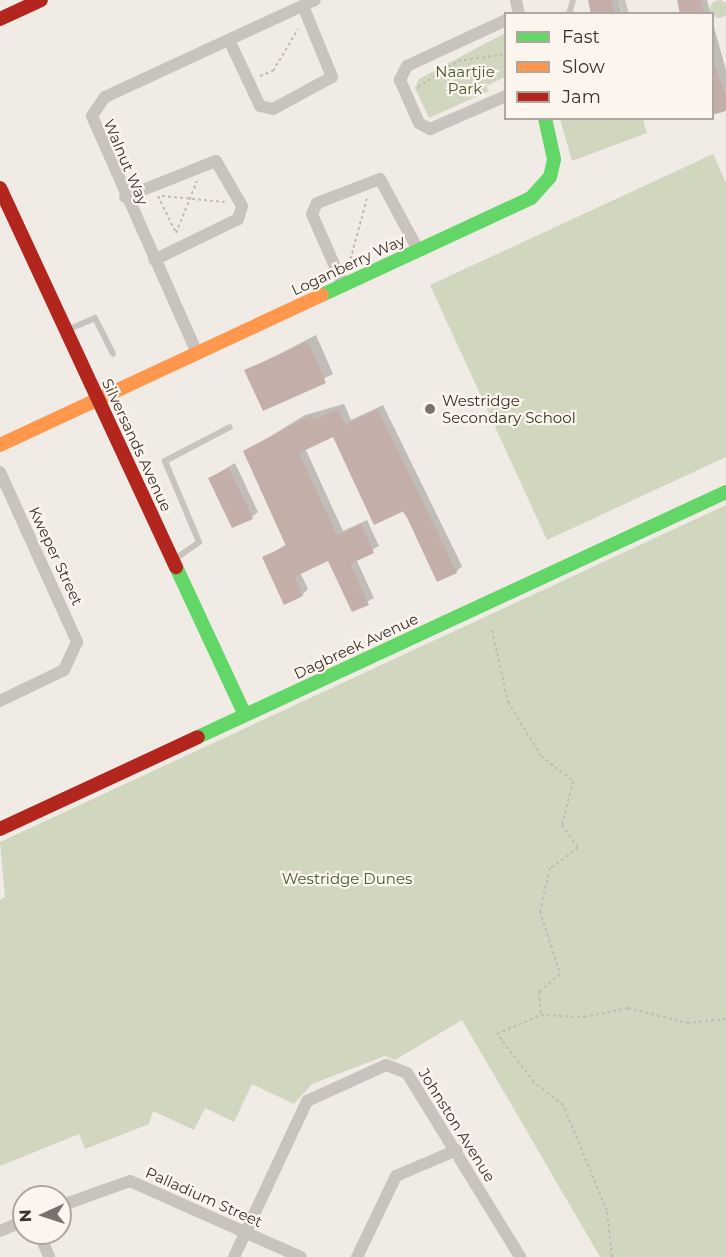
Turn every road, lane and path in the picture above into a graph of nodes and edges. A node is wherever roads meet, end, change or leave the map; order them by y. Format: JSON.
{"nodes":[{"id":1,"x":41,"y":0,"type":"edge"},
{"id":2,"x":315,"y":0,"type":"edge"},
{"id":3,"x":303,"y":6,"type":"junction"},
{"id":4,"x":0,"y":19,"type":"edge"},
{"id":5,"x":310,"y":20,"type":"junction"},
{"id":6,"x":504,"y":21,"type":"edge"},
{"id":7,"x":229,"y":40,"type":"junction"},
{"id":8,"x":504,"y":54,"type":"edge"},
{"id":9,"x":248,"y":82,"type":"junction"},
{"id":10,"x":401,"y":86,"type":"junction"},
{"id":11,"x":504,"y":97,"type":"edge"},
{"id":12,"x":545,"y":120,"type":"edge"},
{"id":13,"x":206,"y":161,"type":"junction"},
{"id":14,"x":372,"y":178,"type":"junction"},
{"id":15,"x":0,"y":188,"type":"edge"},
{"id":16,"x":156,"y":190,"type":"junction"},
{"id":17,"x":125,"y":197,"type":"junction"},
{"id":18,"x":189,"y":201,"type":"junction"},
{"id":19,"x":242,"y":206,"type":"junction"},
{"id":20,"x":176,"y":233,"type":"junction"},
{"id":21,"x":182,"y":246,"type":"junction"},
{"id":22,"x":418,"y":250,"type":"junction"},
{"id":23,"x":154,"y":261,"type":"junction"},
{"id":24,"x":343,"y":285,"type":"junction"},
{"id":25,"x":66,"y":330,"type":"junction"},
{"id":26,"x":196,"y":353,"type":"junction"},
{"id":27,"x":113,"y":354,"type":"dead end"},
{"id":28,"x":99,"y":400,"type":"junction"},
{"id":29,"x":230,"y":427,"type":"dead end"},
{"id":30,"x":0,"y":445,"type":"edge"},
{"id":31,"x":0,"y":472,"type":"edge"},
{"id":32,"x":726,"y":492,"type":"edge"},
{"id":33,"x":172,"y":560,"type":"junction"},
{"id":34,"x":492,"y":630,"type":"dead end"},
{"id":35,"x":0,"y":700,"type":"edge"},
{"id":36,"x":245,"y":715,"type":"junction"},
{"id":37,"x":0,"y":829,"type":"edge"},
{"id":38,"x":541,"y":1015,"type":"junction"},
{"id":39,"x":726,"y":1019,"type":"edge"},
{"id":40,"x":457,"y":1150,"type":"junction"},
{"id":41,"x":72,"y":1202,"type":"edge"},
{"id":42,"x":246,"y":1231,"type":"junction"},
{"id":43,"x":234,"y":1257,"type":"edge"},
{"id":44,"x":301,"y":1257,"type":"edge"},
{"id":45,"x":357,"y":1257,"type":"edge"},
{"id":46,"x":520,"y":1257,"type":"edge"},
{"id":47,"x":612,"y":1257,"type":"edge"}],
"edges":[{"from":1,"to":4,"type":"street"},
{"from":2,"to":3,"type":"street","name":"Walnut Way"},
{"from":3,"to":5,"type":"street"},
{"from":3,"to":7,"type":"street","name":"Walnut Way"},
{"from":5,"to":9,"type":"path"},
{"from":5,"to":9,"type":"street"},
{"from":6,"to":10,"type":"street"},
{"from":7,"to":9,"type":"street"},
{"from":7,"to":17,"type":"street","name":"Walnut Way"},
{"from":8,"to":10,"type":"path"},
{"from":10,"to":11,"type":"street"},
{"from":12,"to":22,"type":"street","name":"Loganberry Way"},
{"from":13,"to":16,"type":"street"},
{"from":13,"to":18,"type":"path"},
{"from":13,"to":19,"type":"street"},
{"from":14,"to":22,"type":"street"},
{"from":14,"to":24,"type":"path"},
{"from":14,"to":24,"type":"street"},
{"from":15,"to":25,"type":"street","name":"Silversands Avenue"},
{"from":16,"to":17,"type":"street"},
{"from":16,"to":18,"type":"path"},
{"from":16,"to":20,"type":"path"},
{"from":17,"to":23,"type":"street","name":"Walnut Way"},
{"from":18,"to":19,"type":"path"},
{"from":18,"to":20,"type":"path"},
{"from":19,"to":21,"type":"street"},
{"from":20,"to":21,"type":"path"},
{"from":21,"to":23,"type":"street"},
{"from":22,"to":24,"type":"street","name":"Loganberry Way"},
{"from":23,"to":26,"type":"street","name":"Walnut Way"},
{"from":24,"to":26,"type":"street","name":"Loganberry Way"},
{"from":25,"to":27,"type":"lane"},
{"from":25,"to":28,"type":"street","name":"Silversands Avenue"},
{"from":26,"to":28,"type":"street","name":"Loganberry Way"},
{"from":28,"to":30,"type":"street","name":"Loganberry Way"},
{"from":28,"to":33,"type":"street","name":"Silversands Avenue"},
{"from":29,"to":33,"type":"lane"},
{"from":31,"to":35,"type":"street","name":"Kweper Street"},
{"from":32,"to":36,"type":"street","name":"Dagbreek Avenue"},
{"from":33,"to":36,"type":"street","name":"Silversands Avenue"},
{"from":34,"to":38,"type":"path"},
{"from":36,"to":37,"type":"street","name":"Dagbreek Avenue"},
{"from":38,"to":39,"type":"path"},
{"from":38,"to":47,"type":"path"},
{"from":40,"to":42,"type":"street","name":"Johnston Avenue"},
{"from":40,"to":45,"type":"street"},
{"from":40,"to":46,"type":"street","name":"Johnston Avenue"},
{"from":41,"to":42,"type":"street","name":"Palladium Street"},
{"from":42,"to":43,"type":"street","name":"Johnston Avenue"},
{"from":42,"to":44,"type":"street","name":"Palladium Street"}]}
